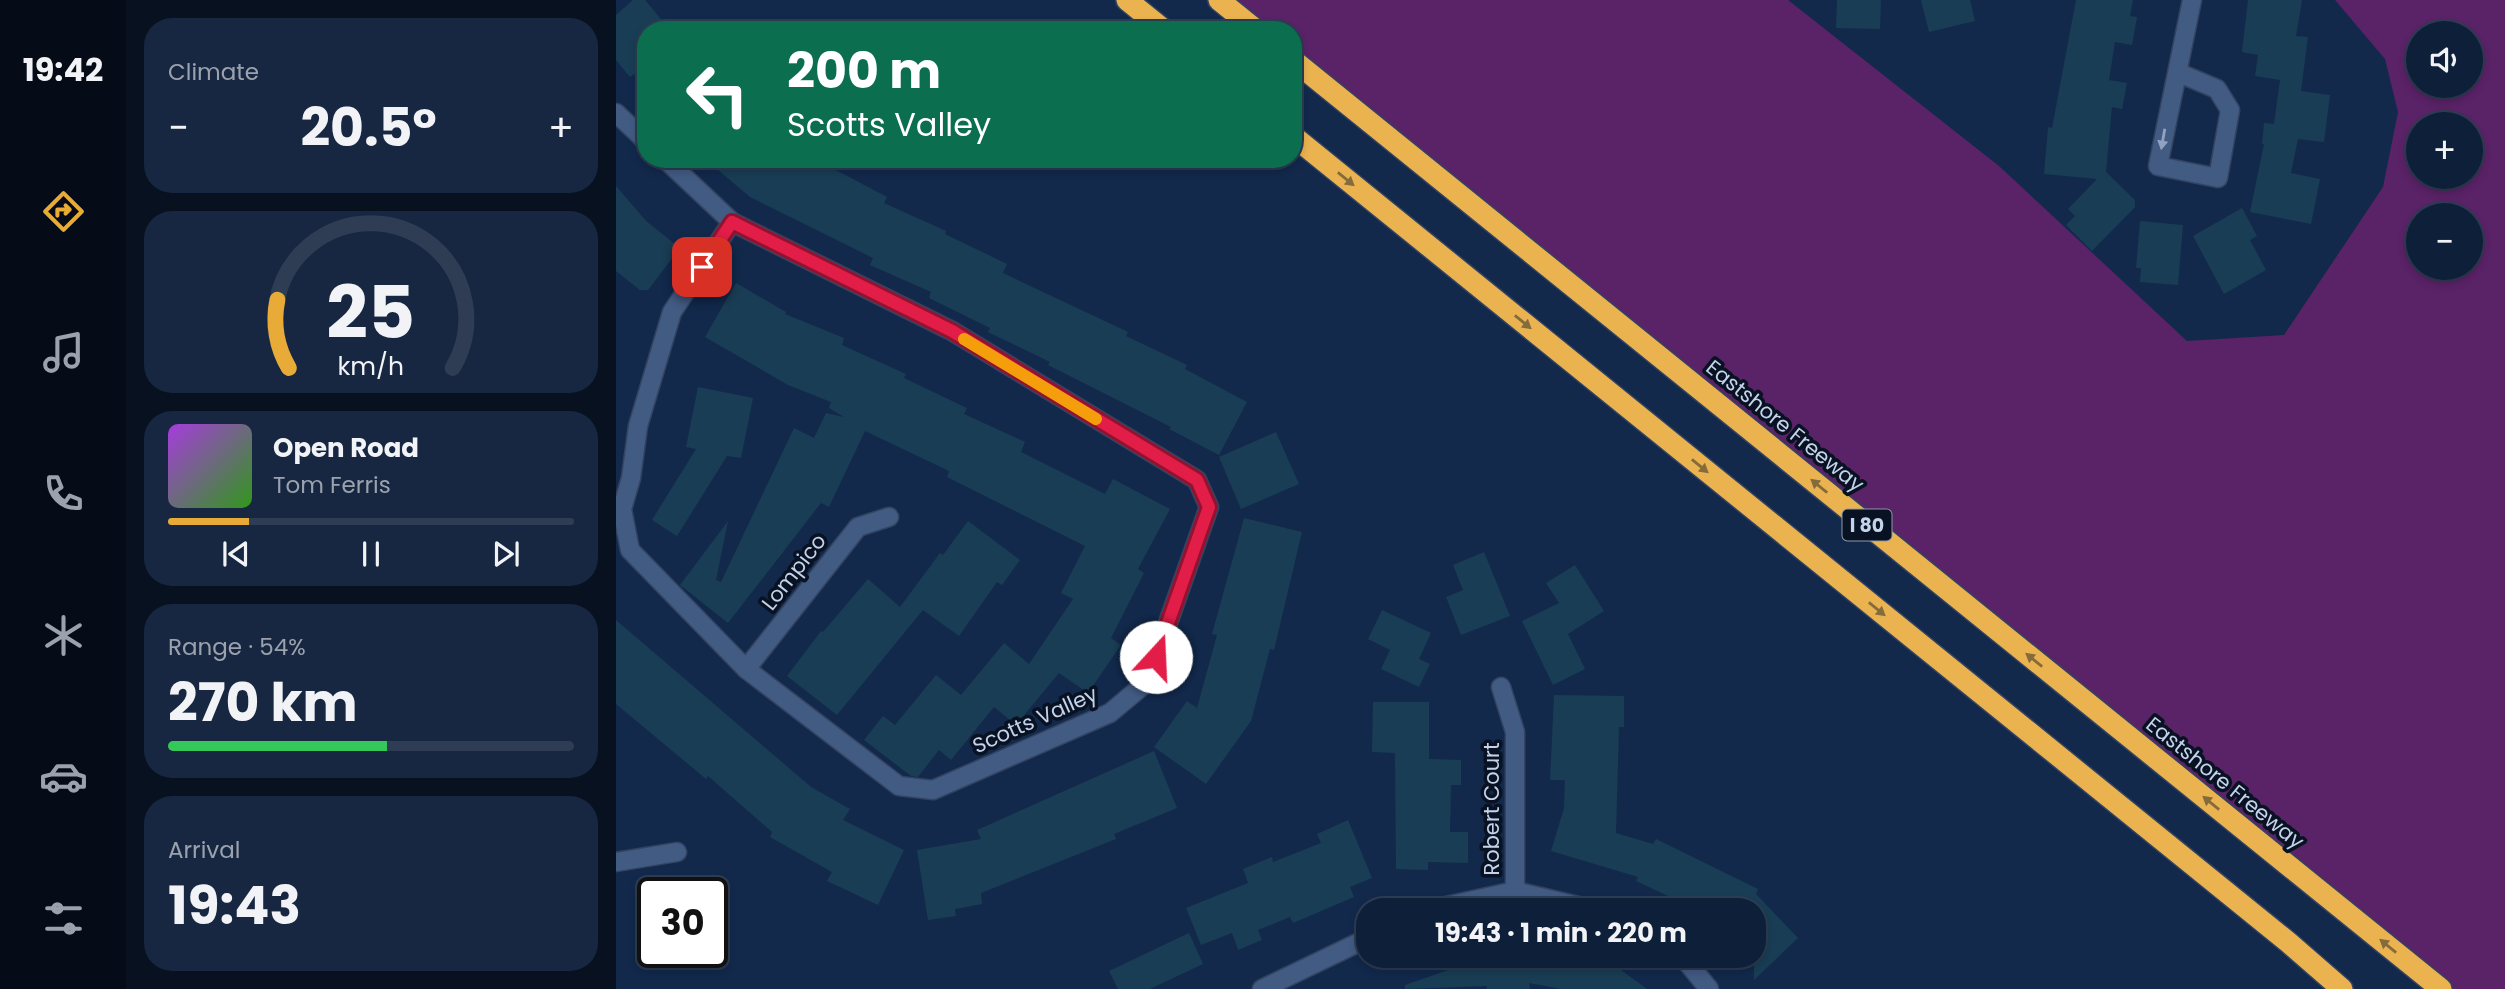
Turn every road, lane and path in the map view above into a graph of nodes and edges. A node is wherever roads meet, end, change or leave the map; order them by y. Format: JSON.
{"nodes":[{"id":1,"x":1128,"y":0,"type":"edge"},
{"id":2,"x":1219,"y":0,"type":"edge"},
{"id":3,"x":2192,"y":0,"type":"edge"},
{"id":4,"x":1153,"y":21,"type":"edge"},
{"id":5,"x":1245,"y":21,"type":"edge"},
{"id":6,"x":1302,"y":67,"type":"edge"},
{"id":7,"x":2179,"y":73,"type":"junction"},
{"id":8,"x":616,"y":113,"type":"edge"},
{"id":9,"x":637,"y":133,"type":"edge"},
{"id":10,"x":1302,"y":143,"type":"edge"},
{"id":11,"x":675,"y":168,"type":"edge"},
{"id":12,"x":732,"y":222,"type":"junction"},
{"id":13,"x":623,"y":476,"type":"edge"},
{"id":14,"x":619,"y":508,"type":"edge"},
{"id":15,"x":889,"y":517,"type":"dead end"},
{"id":16,"x":746,"y":670,"type":"junction"},
{"id":17,"x":1501,"y":687,"type":"dead end"},
{"id":18,"x":677,"y":852,"type":"dead end"},
{"id":19,"x":616,"y":862,"type":"edge"},
{"id":20,"x":1515,"y":891,"type":"junction"},
{"id":21,"x":1483,"y":898,"type":"edge"},
{"id":22,"x":1544,"y":898,"type":"edge"},
{"id":23,"x":1356,"y":944,"type":"edge"},
{"id":24,"x":1692,"y":968,"type":"edge"},
{"id":25,"x":1262,"y":989,"type":"edge"},
{"id":26,"x":1709,"y":989,"type":"edge"},
{"id":27,"x":2342,"y":989,"type":"edge"},
{"id":28,"x":2441,"y":989,"type":"edge"}],
"edges":[{"from":1,"to":4,"type":"highway"},
{"from":2,"to":5,"type":"highway"},
{"from":3,"to":7,"type":"street"},
{"from":28,"to":6,"type":"highway","name":"Eastshore Freeway","number":"I 80","one_way":true},
{"from":7,"to":7,"type":"street","one_way":true},
{"from":8,"to":9,"type":"street"},
{"from":10,"to":27,"type":"highway","one_way":true},
{"from":11,"to":12,"type":"street","name":"Scotts Valley"},
{"from":12,"to":13,"type":"street","name":"Scotts Valley"},
{"from":12,"to":16,"type":"street","name":"Scotts Valley"},
{"from":13,"to":14,"type":"street","name":"Scotts Valley"},
{"from":14,"to":16,"type":"street","name":"Scotts Valley"},
{"from":15,"to":16,"type":"street","name":"Lompico"},
{"from":17,"to":20,"type":"street","name":"Robert Court"},
{"from":18,"to":19,"type":"street"},
{"from":20,"to":21,"type":"street"},
{"from":20,"to":22,"type":"street"},
{"from":23,"to":25,"type":"street"},
{"from":24,"to":26,"type":"street"}]}
